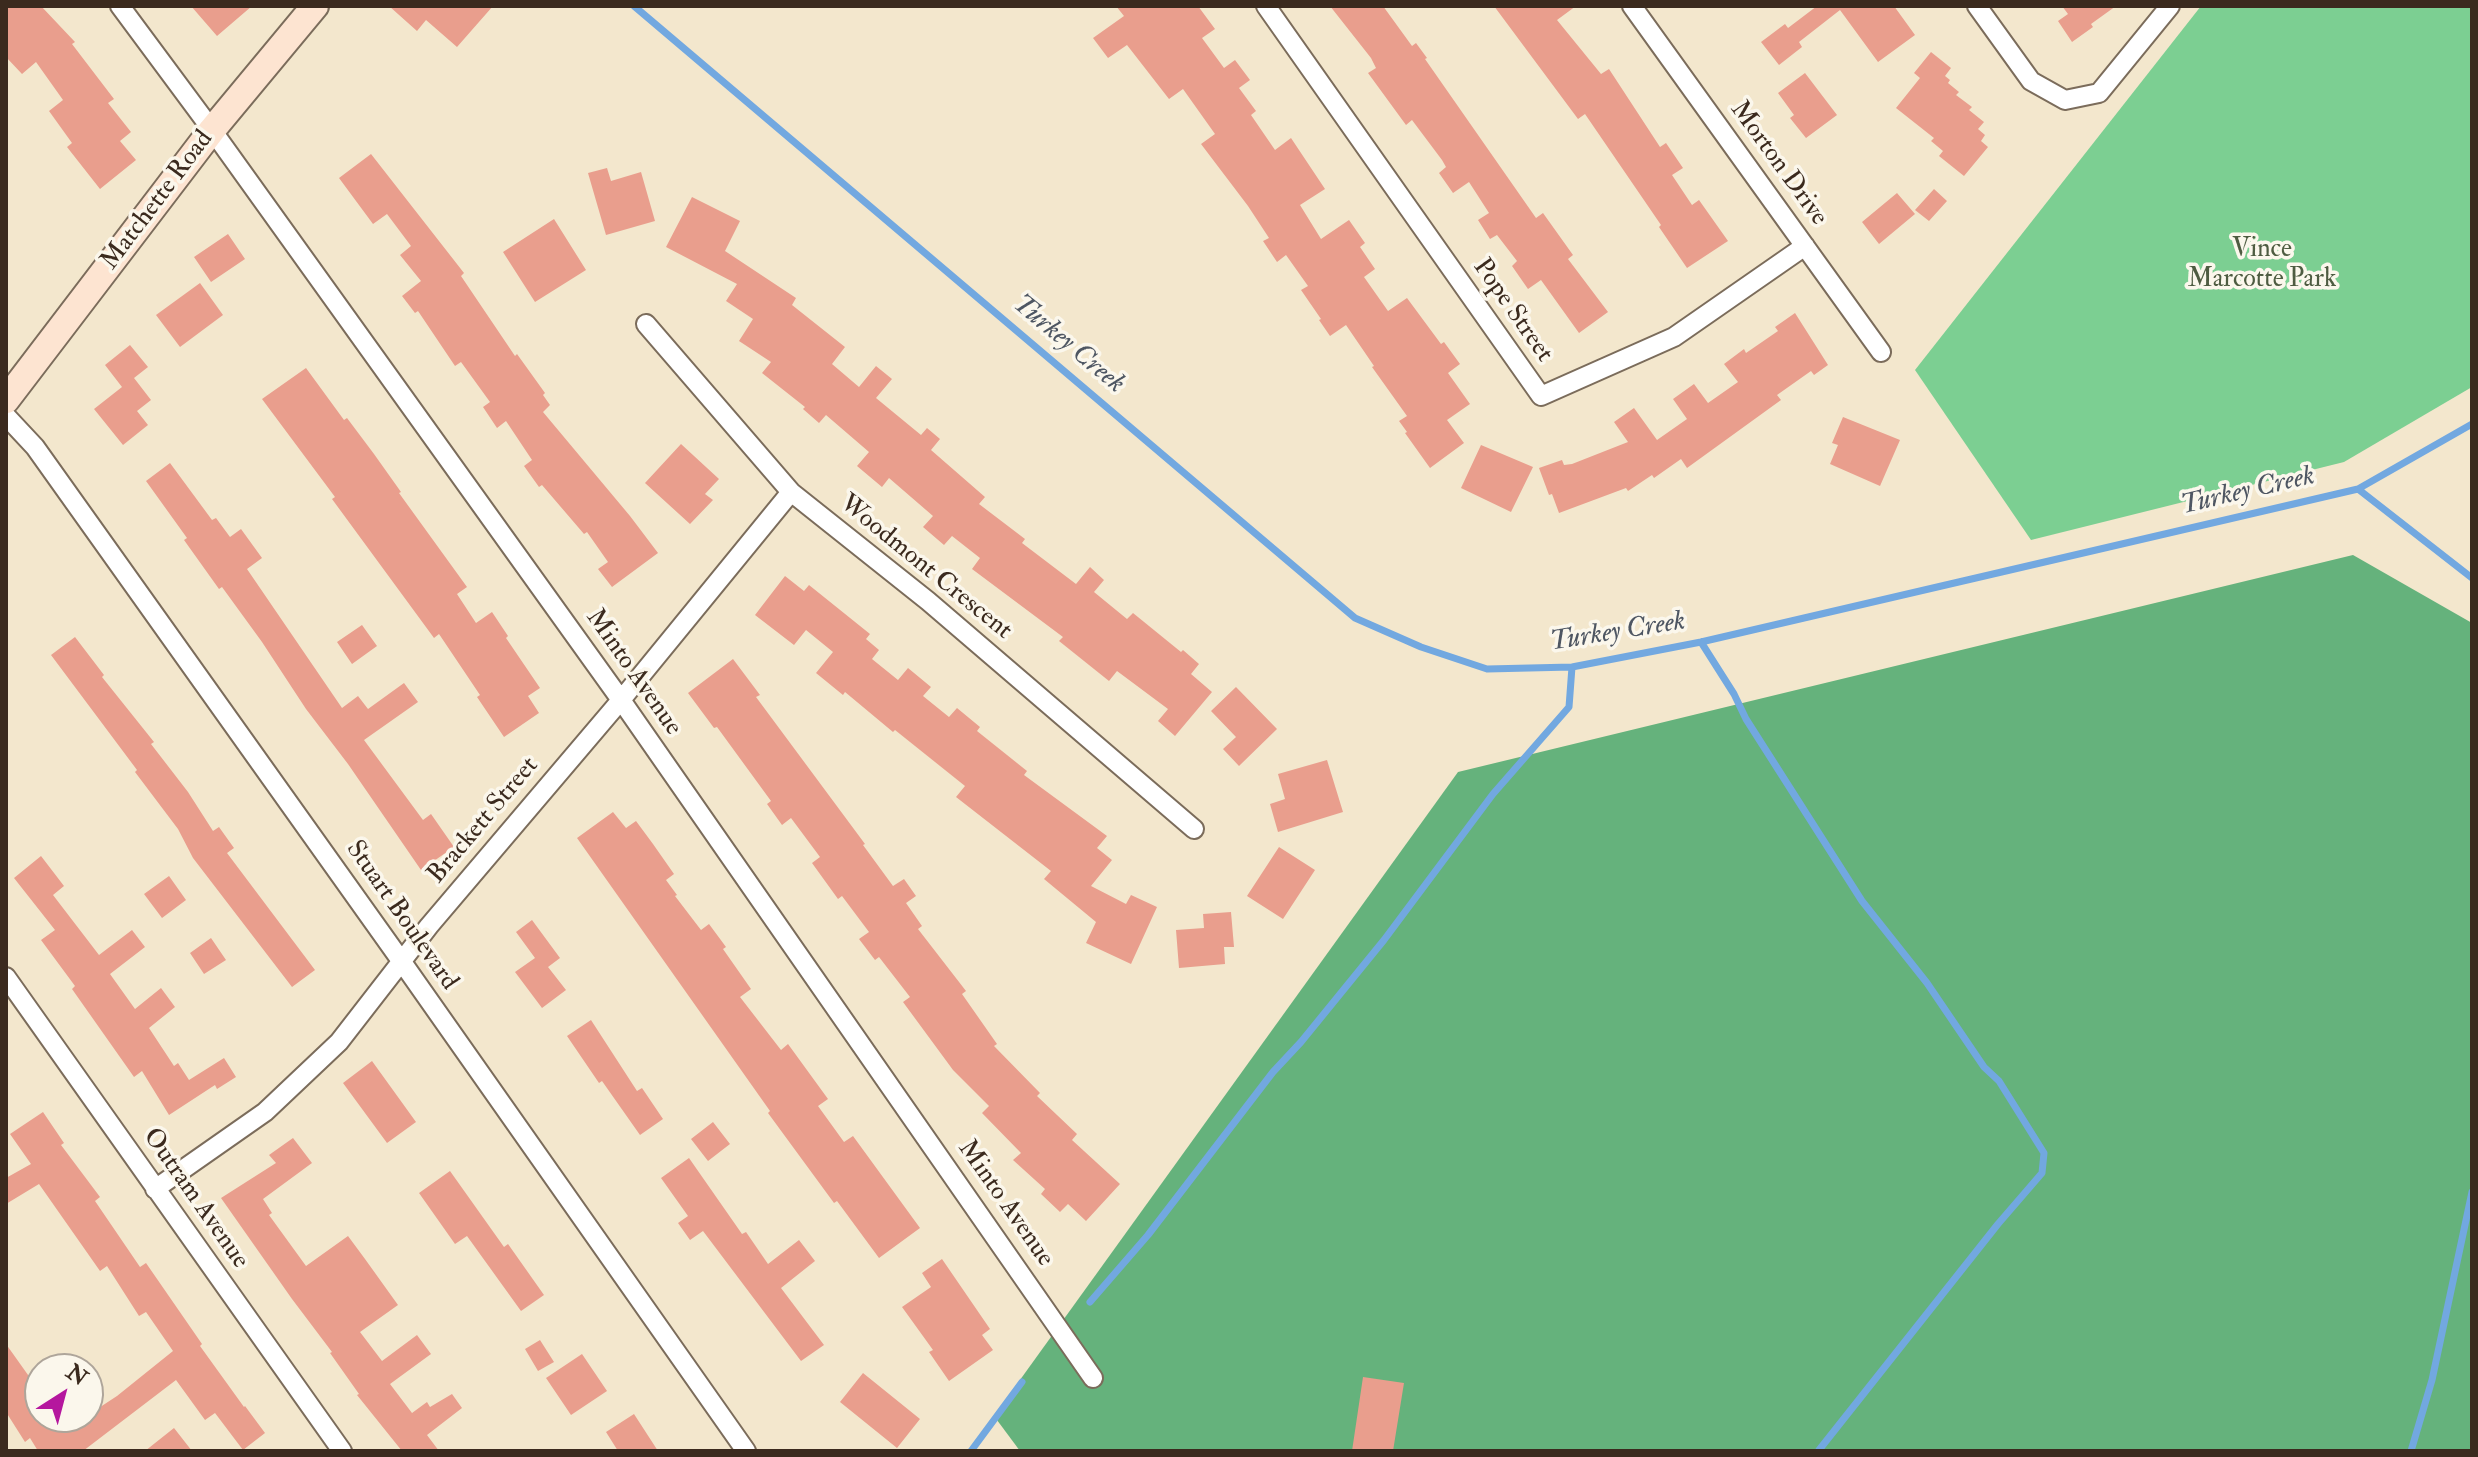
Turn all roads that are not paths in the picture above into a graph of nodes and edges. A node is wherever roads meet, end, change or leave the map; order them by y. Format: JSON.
{"nodes":[{"id":1,"x":120,"y":6,"type":"edge"},
{"id":2,"x":315,"y":6,"type":"edge"},
{"id":3,"x":1266,"y":6,"type":"edge"},
{"id":4,"x":1632,"y":6,"type":"edge"},
{"id":5,"x":1977,"y":6,"type":"edge"},
{"id":6,"x":2170,"y":6,"type":"edge"},
{"id":7,"x":212,"y":130,"type":"junction"},
{"id":8,"x":1805,"y":246,"type":"junction"},
{"id":9,"x":646,"y":324,"type":"dead end"},
{"id":10,"x":1881,"y":352,"type":"dead end"},
{"id":11,"x":6,"y":400,"type":"edge"},
{"id":12,"x":6,"y":416,"type":"edge"},
{"id":13,"x":791,"y":492,"type":"junction"},
{"id":14,"x":621,"y":700,"type":"junction"},
{"id":15,"x":1194,"y":829,"type":"dead end"},
{"id":16,"x":402,"y":962,"type":"junction"},
{"id":17,"x":6,"y":977,"type":"edge"},
{"id":18,"x":155,"y":1189,"type":"junction"},
{"id":19,"x":1093,"y":1378,"type":"dead end"},
{"id":20,"x":342,"y":1451,"type":"edge"},
{"id":21,"x":746,"y":1451,"type":"edge"}],
"edges":[{"from":1,"to":7,"type":"street","name":"Minto Avenue"},
{"from":2,"to":7,"type":"street","name":"Matchette Road"},
{"from":3,"to":8,"type":"street","name":"Pope Street"},
{"from":4,"to":8,"type":"street","name":"Morton Drive"},
{"from":5,"to":6,"type":"street"},
{"from":7,"to":11,"type":"street","name":"Matchette Road"},
{"from":7,"to":14,"type":"street","name":"Minto Avenue"},
{"from":8,"to":10,"type":"street","name":"Morton Drive"},
{"from":9,"to":13,"type":"street","name":"Woodmont Crescent"},
{"from":12,"to":16,"type":"street","name":"Stuart Boulevard"},
{"from":13,"to":14,"type":"street","name":"Brackett Street"},
{"from":13,"to":15,"type":"street","name":"Woodmont Crescent"},
{"from":14,"to":16,"type":"street","name":"Brackett Street"},
{"from":14,"to":19,"type":"street","name":"Minto Avenue"},
{"from":16,"to":18,"type":"street","name":"Brackett Street"},
{"from":16,"to":21,"type":"street","name":"Stuart Boulevard"},
{"from":17,"to":18,"type":"street","name":"Outram Avenue"},
{"from":18,"to":20,"type":"street","name":"Outram Avenue"}]}
